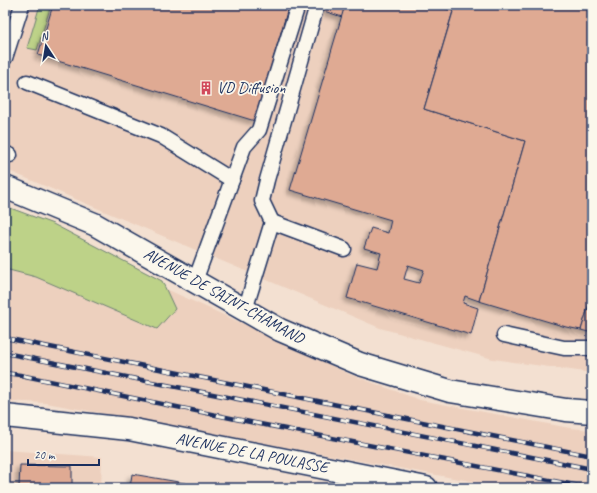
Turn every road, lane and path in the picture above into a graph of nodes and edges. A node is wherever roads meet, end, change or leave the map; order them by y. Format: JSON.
{"nodes":[{"id":1,"x":22,"y":5,"type":"edge"},
{"id":2,"x":298,"y":5,"type":"edge"},
{"id":3,"x":317,"y":5,"type":"edge"},
{"id":4,"x":5,"y":58,"type":"edge"},
{"id":5,"x":27,"y":82,"type":"dead end"},
{"id":6,"x":232,"y":180,"type":"junction"},
{"id":7,"x":5,"y":187,"type":"edge"},
{"id":8,"x":272,"y":222,"type":"junction"},
{"id":9,"x":344,"y":249,"type":"dead end"},
{"id":10,"x":195,"y":281,"type":"junction"},
{"id":11,"x":245,"y":310,"type":"junction"},
{"id":12,"x":504,"y":335,"type":"dead end"},
{"id":13,"x":592,"y":348,"type":"edge"},
{"id":14,"x":592,"y":412,"type":"edge"},
{"id":15,"x":5,"y":416,"type":"edge"},
{"id":16,"x":426,"y":488,"type":"edge"}],
"edges":[{"from":1,"to":4,"type":"lane"},
{"from":2,"to":6,"type":"lane"},
{"from":3,"to":8,"type":"lane"},
{"from":5,"to":6,"type":"lane"},
{"from":6,"to":10,"type":"lane"},
{"from":7,"to":10,"type":"street","name":"AVENUE DE SAINT-CHAMAND"},
{"from":8,"to":9,"type":"lane"},
{"from":8,"to":11,"type":"lane"},
{"from":10,"to":11,"type":"street","name":"AVENUE DE SAINT-CHAMAND"},
{"from":11,"to":14,"type":"street","name":"AVENUE DE SAINT-CHAMAND"},
{"from":12,"to":13,"type":"lane"},
{"from":15,"to":16,"type":"street","name":"AVENUE DE LA POULASSE"}]}
